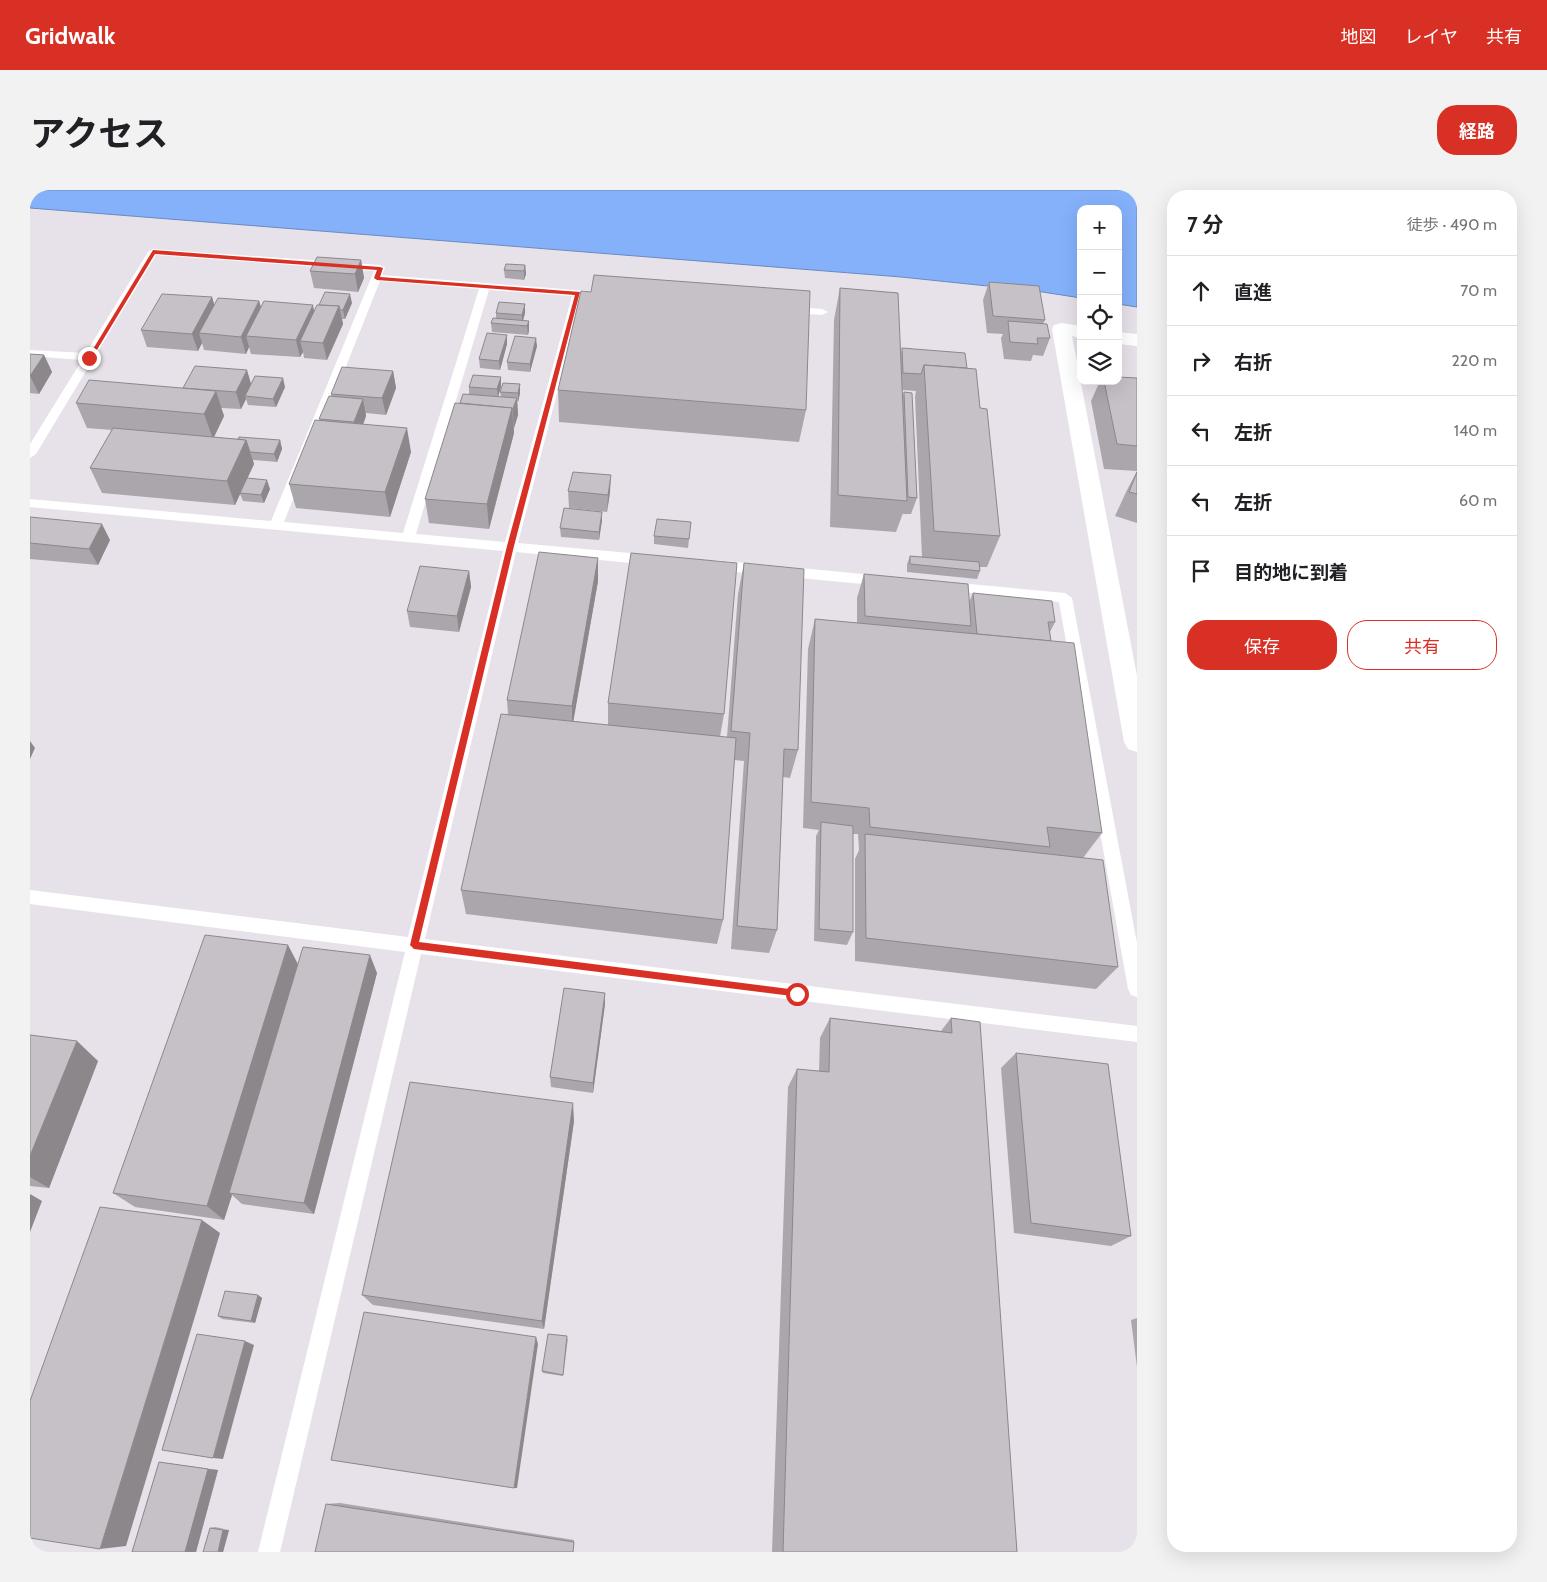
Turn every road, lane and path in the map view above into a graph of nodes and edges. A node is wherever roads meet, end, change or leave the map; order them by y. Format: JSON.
{"nodes":[{"id":1,"x":377,"y":278,"type":"junction"},
{"id":2,"x":485,"y":286,"type":"junction"},
{"id":3,"x":578,"y":294,"type":"junction"},
{"id":4,"x":822,"y":312,"type":"dead end"},
{"id":5,"x":1077,"y":331,"type":"edge"},
{"id":6,"x":1122,"y":338,"type":"edge"},
{"id":7,"x":1137,"y":340,"type":"edge"},
{"id":8,"x":30,"y":353,"type":"edge"},
{"id":9,"x":89,"y":358,"type":"junction"},
{"id":10,"x":30,"y":454,"type":"edge"},
{"id":11,"x":30,"y":503,"type":"edge"},
{"id":12,"x":276,"y":525,"type":"junction"},
{"id":13,"x":408,"y":537,"type":"junction"},
{"id":14,"x":510,"y":546,"type":"junction"},
{"id":15,"x":669,"y":561,"type":"edge"},
{"id":16,"x":699,"y":564,"type":"edge"},
{"id":17,"x":897,"y":582,"type":"edge"},
{"id":18,"x":936,"y":586,"type":"edge"},
{"id":19,"x":1137,"y":742,"type":"edge"},
{"id":20,"x":30,"y":897,"type":"edge"},
{"id":21,"x":414,"y":945,"type":"junction"},
{"id":22,"x":1137,"y":990,"type":"edge"},
{"id":23,"x":1137,"y":1034,"type":"edge"},
{"id":24,"x":269,"y":1552,"type":"edge"}],
"edges":[{"from":1,"to":2,"type":"lane"},
{"from":1,"to":9,"type":"lane"},
{"from":1,"to":12,"type":"lane"},
{"from":2,"to":3,"type":"lane"},
{"from":2,"to":13,"type":"lane"},
{"from":3,"to":4,"type":"lane"},
{"from":3,"to":14,"type":"lane"},
{"from":5,"to":19,"type":"street"},
{"from":6,"to":7,"type":"street"},
{"from":8,"to":9,"type":"lane"},
{"from":9,"to":10,"type":"lane"},
{"from":11,"to":12,"type":"lane"},
{"from":12,"to":13,"type":"lane"},
{"from":13,"to":14,"type":"lane"},
{"from":14,"to":15,"type":"lane"},
{"from":14,"to":21,"type":"lane"},
{"from":16,"to":17,"type":"lane"},
{"from":18,"to":22,"type":"lane"},
{"from":20,"to":21,"type":"lane"},
{"from":21,"to":23,"type":"lane"},
{"from":21,"to":24,"type":"lane"}]}
